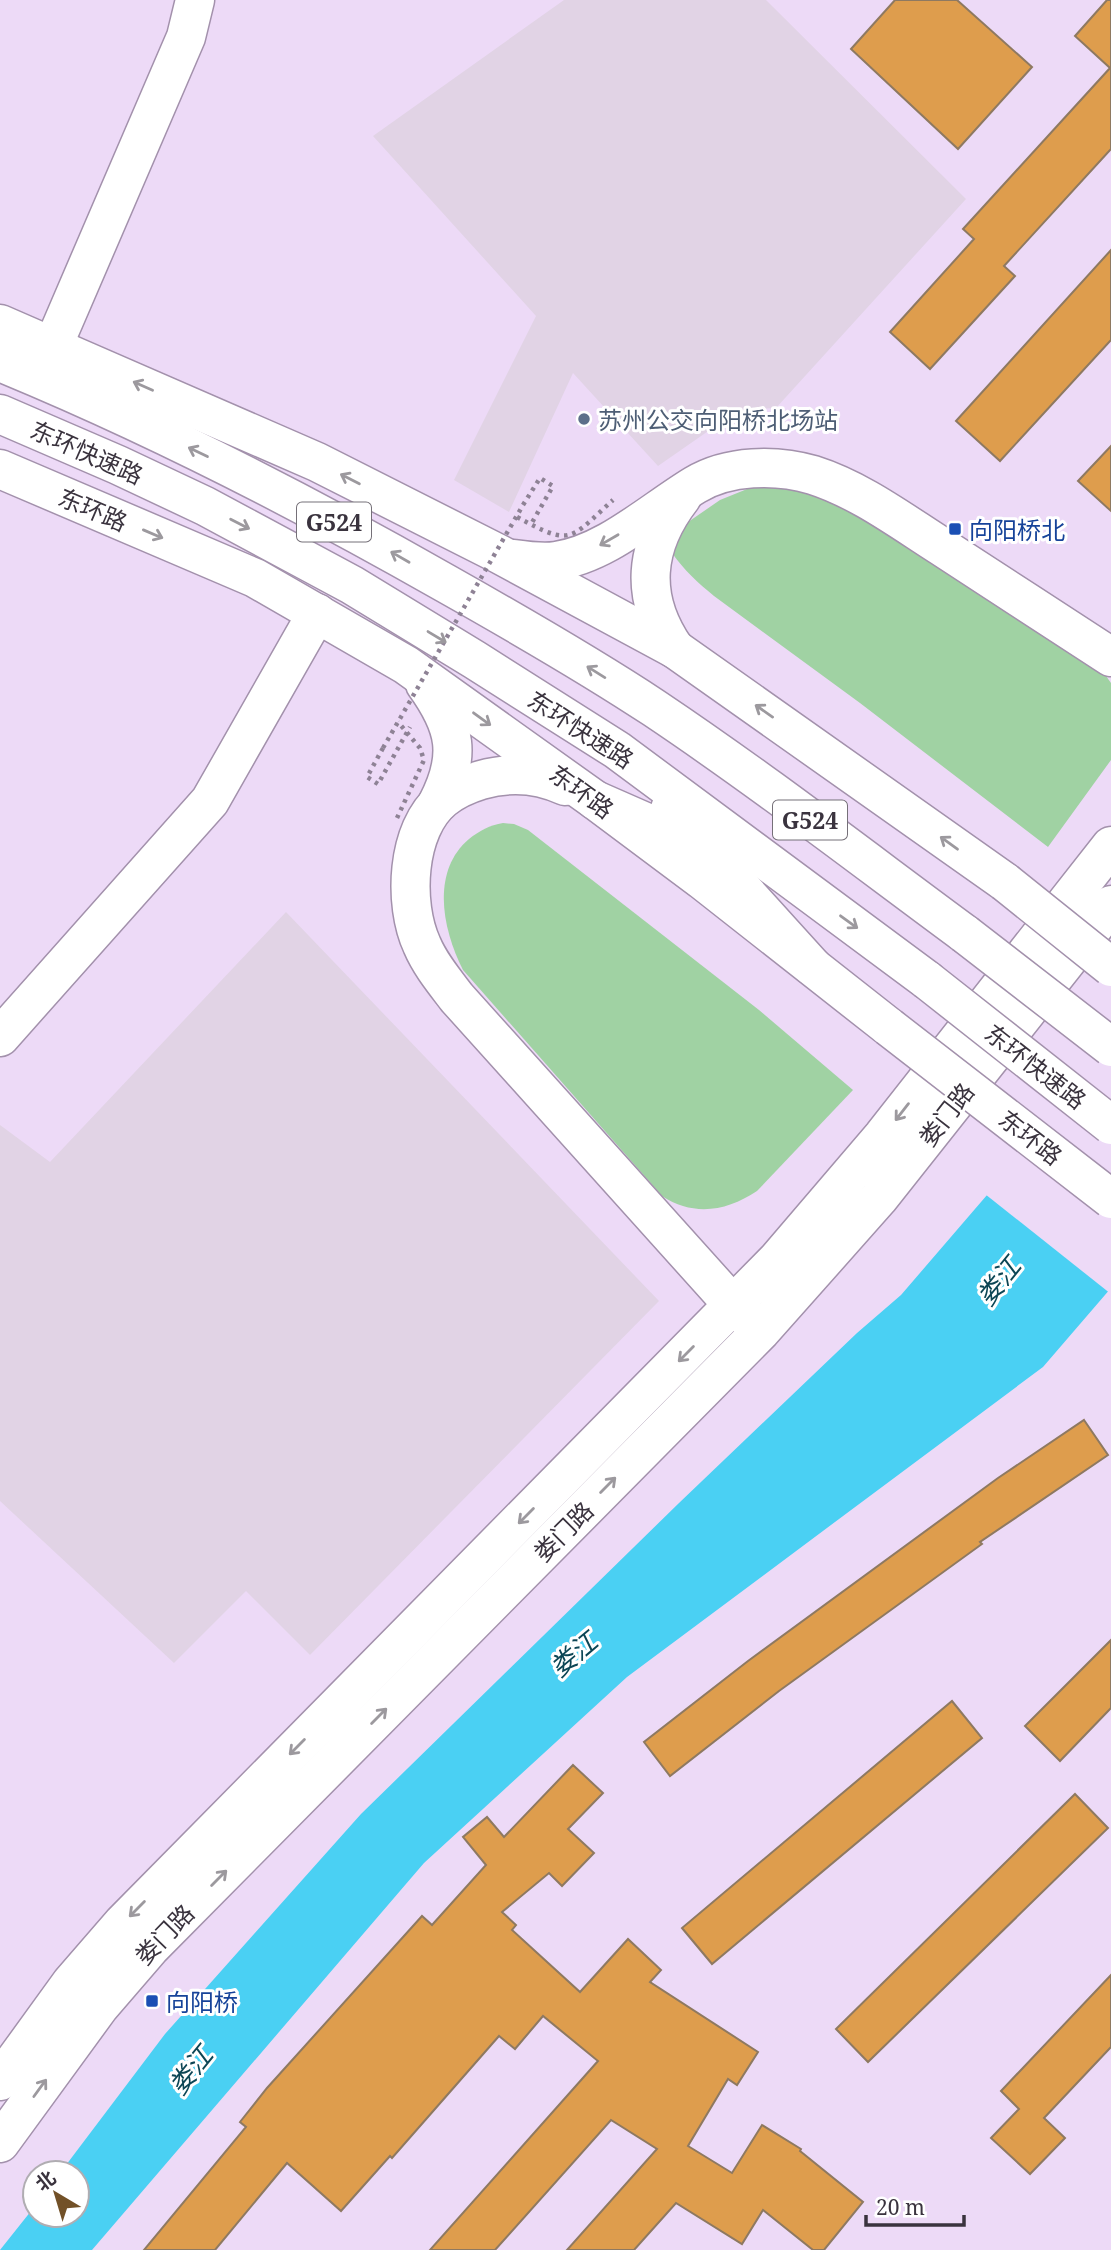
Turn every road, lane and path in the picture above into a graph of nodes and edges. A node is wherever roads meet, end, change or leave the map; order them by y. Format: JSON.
{"nodes":[{"id":1,"x":195,"y":0,"type":"edge"},
{"id":2,"x":0,"y":324,"type":"edge"},
{"id":3,"x":53,"y":346,"type":"junction"},
{"id":4,"x":0,"y":362,"type":"edge"},
{"id":5,"x":0,"y":414,"type":"edge"},
{"id":6,"x":51,"y":436,"type":"junction"},
{"id":7,"x":0,"y":441,"type":"edge"},
{"id":8,"x":0,"y":469,"type":"edge"},
{"id":9,"x":688,"y":491,"type":"junction"},
{"id":10,"x":613,"y":500,"type":"dead end"},
{"id":11,"x":535,"y":516,"type":"dead end"},
{"id":12,"x":517,"y":517,"type":"junction"},
{"id":13,"x":499,"y":554,"type":"junction"},
{"id":14,"x":317,"y":613,"type":"junction"},
{"id":15,"x":675,"y":649,"type":"junction"},
{"id":16,"x":1111,"y":657,"type":"edge"},
{"id":17,"x":406,"y":665,"type":"junction"},
{"id":18,"x":398,"y":722,"type":"junction"},
{"id":19,"x":402,"y":740,"type":"dead end"},
{"id":20,"x":617,"y":750,"type":"junction"},
{"id":21,"x":595,"y":800,"type":"junction"},
{"id":22,"x":437,"y":804,"type":"junction"},
{"id":23,"x":397,"y":818,"type":"dead end"},
{"id":24,"x":1111,"y":846,"type":"edge"},
{"id":25,"x":705,"y":848,"type":"junction"},
{"id":26,"x":810,"y":893,"type":"junction"},
{"id":27,"x":1111,"y":905,"type":"edge"},
{"id":28,"x":813,"y":966,"type":"junction"},
{"id":29,"x":1111,"y":967,"type":"edge"},
{"id":30,"x":0,"y":1037,"type":"edge"},
{"id":31,"x":1105,"y":1041,"type":"edge"},
{"id":32,"x":1111,"y":1125,"type":"edge"},
{"id":33,"x":1111,"y":1199,"type":"edge"},
{"id":34,"x":748,"y":1318,"type":"junction"},
{"id":35,"x":0,"y":2081,"type":"edge"},
{"id":36,"x":6,"y":2123,"type":"edge"}],
"edges":[{"from":1,"to":3,"type":"main road"},
{"from":2,"to":3,"type":"main road"},
{"from":13,"to":3,"type":"main road","one_way":true},
{"from":31,"to":4,"type":"main road","name":"东环快速路","number":"G524","one_way":true,"bridge":true},
{"from":5,"to":6,"type":"main road","name":"东环快速路","number":"G524"},
{"from":6,"to":7,"type":"main road"},
{"from":6,"to":20,"type":"main road","name":"东环快速路","number":"G524","one_way":true},
{"from":8,"to":14,"type":"main road","name":"东环路","one_way":true},
{"from":9,"to":13,"type":"main road","one_way":true},
{"from":9,"to":15,"type":"main road"},
{"from":9,"to":16,"type":"main road"},
{"from":10,"to":12,"type":"path","bridge":true},
{"from":11,"to":12,"type":"path","bridge":true},
{"from":12,"to":18,"type":"path","bridge":true},
{"from":13,"to":15,"type":"main road"},
{"from":14,"to":17,"type":"main road","name":"东环路"},
{"from":14,"to":30,"type":"main road"},
{"from":29,"to":15,"type":"main road","one_way":true,"bridge":true},
{"from":17,"to":21,"type":"main road","name":"东环路","one_way":true},
{"from":17,"to":22,"type":"main road"},
{"from":18,"to":19,"type":"path","bridge":true},
{"from":18,"to":23,"type":"path","bridge":true},
{"from":20,"to":25,"type":"main road"},
{"from":20,"to":26,"type":"main road","name":"东环快速路","number":"G524"},
{"from":21,"to":22,"type":"main road"},
{"from":21,"to":25,"type":"main road"},
{"from":21,"to":28,"type":"main road","name":"东环路"},
{"from":22,"to":34,"type":"main road"},
{"from":24,"to":34,"type":"main road","name":"娄门路","one_way":true},
{"from":25,"to":26,"type":"main road"},
{"from":25,"to":28,"type":"main road"},
{"from":26,"to":32,"type":"main road","name":"东环快速路","number":"G524","one_way":true,"bridge":true},
{"from":27,"to":34,"type":"main road","name":"娄门路"},
{"from":28,"to":33,"type":"main road","name":"东环路","bridge":true},
{"from":34,"to":35,"type":"main road","name":"娄门路","one_way":true},
{"from":36,"to":34,"type":"main road","name":"娄门路","one_way":true}]}
